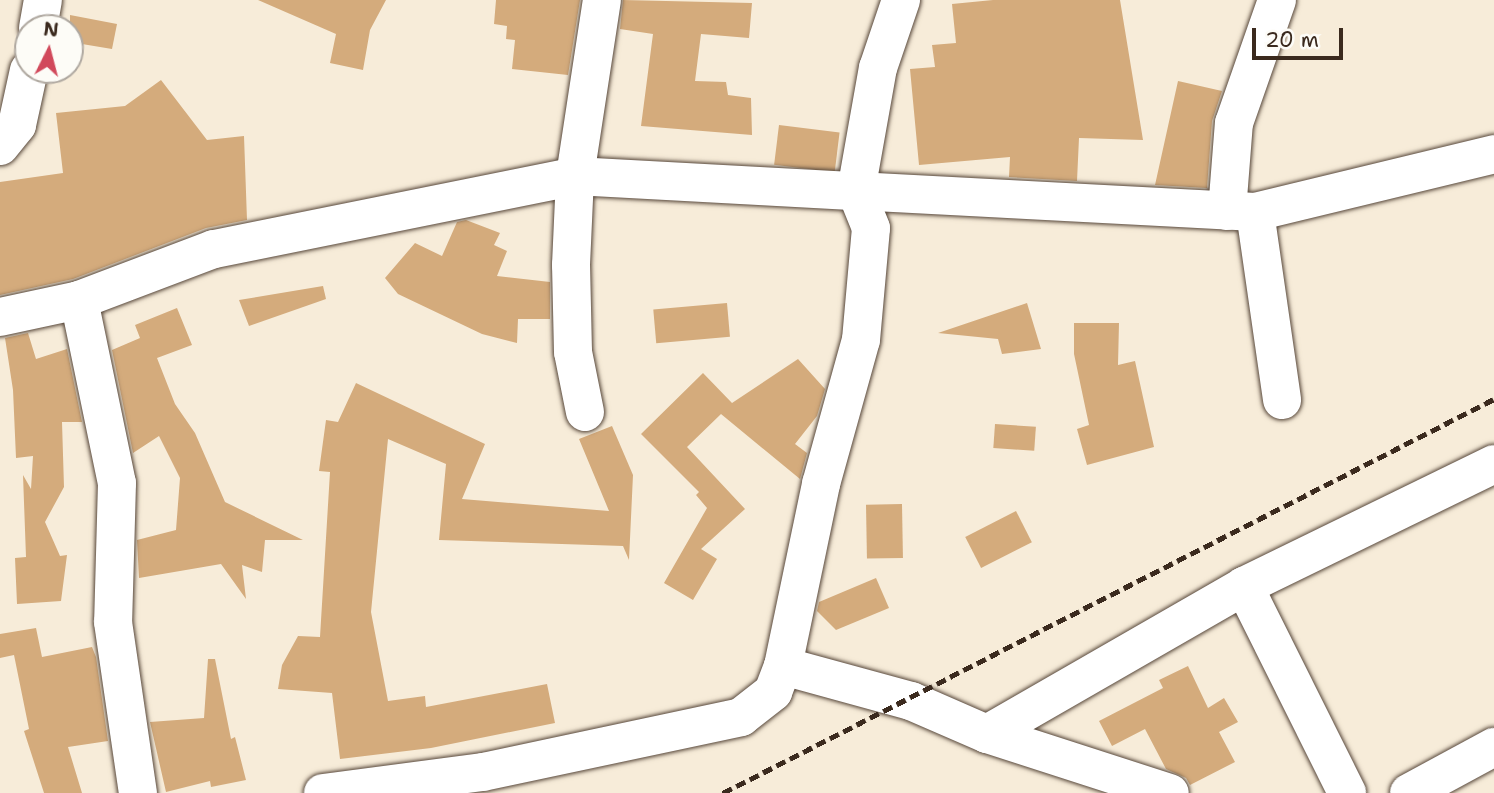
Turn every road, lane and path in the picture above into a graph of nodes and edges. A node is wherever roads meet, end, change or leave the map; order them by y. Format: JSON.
{"nodes":[{"id":1,"x":602,"y":0,"type":"edge"},
{"id":2,"x":901,"y":0,"type":"edge"},
{"id":3,"x":1277,"y":0,"type":"edge"},
{"id":4,"x":26,"y":84,"type":"edge"},
{"id":5,"x":0,"y":146,"type":"edge"},
{"id":6,"x":1494,"y":155,"type":"edge"},
{"id":7,"x":575,"y":176,"type":"junction"},
{"id":8,"x":856,"y":191,"type":"junction"},
{"id":9,"x":1241,"y":212,"type":"junction"},
{"id":10,"x":79,"y":300,"type":"junction"},
{"id":11,"x":0,"y":317,"type":"edge"},
{"id":12,"x":1282,"y":400,"type":"dead end"},
{"id":13,"x":585,"y":412,"type":"dead end"},
{"id":14,"x":1494,"y":464,"type":"edge"},
{"id":15,"x":1244,"y":586,"type":"junction"},
{"id":16,"x":783,"y":666,"type":"junction"},
{"id":17,"x":987,"y":734,"type":"junction"},
{"id":18,"x":1494,"y":747,"type":"edge"},
{"id":19,"x":138,"y":793,"type":"edge"},
{"id":20,"x":323,"y":793,"type":"edge"},
{"id":21,"x":1170,"y":793,"type":"edge"},
{"id":22,"x":1347,"y":793,"type":"edge"},
{"id":23,"x":1409,"y":793,"type":"edge"}],
"edges":[{"from":1,"to":7,"type":"street"},
{"from":2,"to":8,"type":"street"},
{"from":3,"to":9,"type":"street"},
{"from":4,"to":5,"type":"street"},
{"from":6,"to":9,"type":"street"},
{"from":7,"to":8,"type":"street"},
{"from":7,"to":10,"type":"street"},
{"from":7,"to":13,"type":"street"},
{"from":8,"to":9,"type":"street"},
{"from":8,"to":16,"type":"street"},
{"from":9,"to":12,"type":"street"},
{"from":10,"to":11,"type":"street"},
{"from":10,"to":19,"type":"street"},
{"from":14,"to":15,"type":"street"},
{"from":15,"to":17,"type":"street"},
{"from":15,"to":22,"type":"street"},
{"from":16,"to":17,"type":"street"},
{"from":16,"to":20,"type":"street"},
{"from":17,"to":21,"type":"street"},
{"from":18,"to":23,"type":"street"}]}
